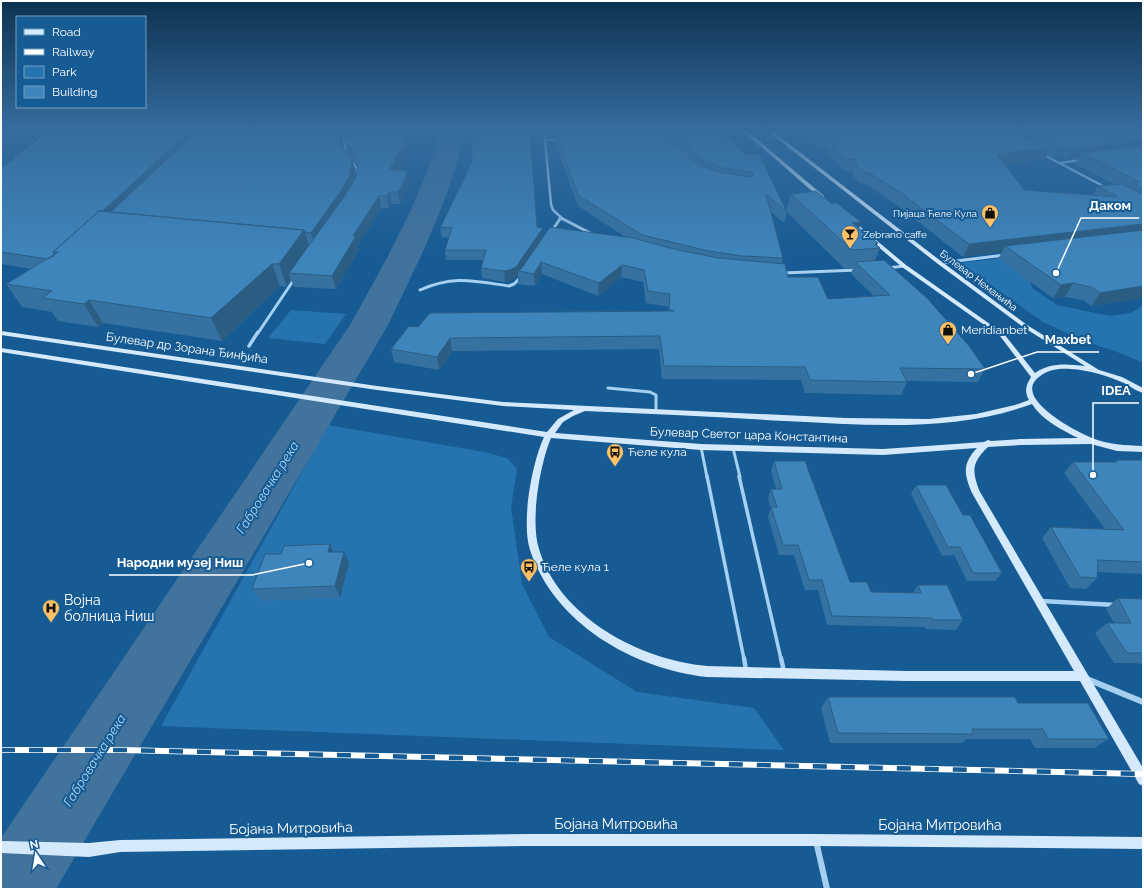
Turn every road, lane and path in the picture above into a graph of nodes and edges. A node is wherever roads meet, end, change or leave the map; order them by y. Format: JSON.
{"nodes":[{"id":1,"x":358,"y":172,"type":"edge"},
{"id":2,"x":548,"y":172,"type":"edge"},
{"id":3,"x":793,"y":172,"type":"edge"},
{"id":4,"x":822,"y":172,"type":"edge"},
{"id":5,"x":1076,"y":172,"type":"edge"},
{"id":6,"x":358,"y":175,"type":"edge"},
{"id":7,"x":1108,"y":188,"type":"edge"},
{"id":8,"x":826,"y":200,"type":"edge"},
{"id":9,"x":844,"y":215,"type":"edge"},
{"id":10,"x":561,"y":217,"type":"junction"},
{"id":11,"x":595,"y":235,"type":"edge"},
{"id":12,"x":548,"y":236,"type":"edge"},
{"id":13,"x":1010,"y":254,"type":"edge"},
{"id":14,"x":940,"y":263,"type":"junction"},
{"id":15,"x":904,"y":266,"type":"junction"},
{"id":16,"x":886,"y":268,"type":"edge"},
{"id":17,"x":863,"y":270,"type":"edge"},
{"id":18,"x":779,"y":273,"type":"edge"},
{"id":19,"x":298,"y":274,"type":"edge"},
{"id":20,"x":523,"y":274,"type":"edge"},
{"id":21,"x":420,"y":290,"type":"dead end"},
{"id":22,"x":1,"y":333,"type":"edge"},
{"id":23,"x":249,"y":346,"type":"dead end"},
{"id":24,"x":1,"y":350,"type":"edge"},
{"id":25,"x":1096,"y":370,"type":"junction"},
{"id":26,"x":1034,"y":376,"type":"junction"},
{"id":27,"x":369,"y":386,"type":"joint"},
{"id":28,"x":608,"y":388,"type":"dead end"},
{"id":29,"x":1143,"y":390,"type":"edge"},
{"id":30,"x":1034,"y":401,"type":"junction"},
{"id":31,"x":589,"y":408,"type":"junction"},
{"id":32,"x":656,"y":411,"type":"junction"},
{"id":33,"x":549,"y":435,"type":"junction"},
{"id":34,"x":1091,"y":441,"type":"junction"},
{"id":35,"x":988,"y":443,"type":"junction"},
{"id":36,"x":701,"y":447,"type":"junction"},
{"id":37,"x":733,"y":448,"type":"junction"},
{"id":38,"x":1143,"y":449,"type":"edge"},
{"id":39,"x":1038,"y":601,"type":"junction"},
{"id":40,"x":1121,"y":606,"type":"edge"},
{"id":41,"x":746,"y":672,"type":"junction"},
{"id":42,"x":785,"y":673,"type":"junction"},
{"id":43,"x":1081,"y":676,"type":"junction"},
{"id":44,"x":1143,"y":702,"type":"edge"},
{"id":45,"x":1143,"y":780,"type":"edge"},
{"id":46,"x":815,"y":840,"type":"junction"},
{"id":47,"x":1143,"y":843,"type":"edge"},
{"id":48,"x":1,"y":847,"type":"edge"},
{"id":49,"x":827,"y":889,"type":"edge"}],
"edges":[{"from":1,"to":6,"type":"street"},
{"from":2,"to":10,"type":"street"},
{"from":3,"to":8,"type":"street"},
{"from":4,"to":14,"type":"street","name":"Булевар Немањића"},
{"from":5,"to":7,"type":"street"},
{"from":9,"to":15,"type":"street"},
{"from":10,"to":11,"type":"street"},
{"from":10,"to":12,"type":"street"},
{"from":13,"to":14,"type":"street"},
{"from":14,"to":25,"type":"street","name":"Булевар Немањића"},
{"from":15,"to":16,"type":"street"},
{"from":15,"to":26,"type":"street"},
{"from":17,"to":18,"type":"street"},
{"from":19,"to":23,"type":"street"},
{"from":20,"to":21,"type":"street"},
{"from":22,"to":27,"type":"street","name":"Булевар др Зорана Ђинђића"},
{"from":24,"to":33,"type":"street","name":"Булевар Светог цара Константина"},
{"from":25,"to":26,"type":"street"},
{"from":25,"to":29,"type":"street"},
{"from":26,"to":30,"type":"street"},
{"from":27,"to":31,"type":"street","name":"Булевар Светог цара Константина"},
{"from":28,"to":32,"type":"lane"},
{"from":30,"to":32,"type":"street","name":"Булевар Светог цара Константина"},
{"from":30,"to":34,"type":"street"},
{"from":31,"to":32,"type":"street","name":"Булевар Светог цара Константина"},
{"from":31,"to":33,"type":"street"},
{"from":33,"to":36,"type":"street","name":"Булевар Светог цара Константина"},
{"from":33,"to":41,"type":"street"},
{"from":34,"to":35,"type":"street","name":"Булевар Светог цара Константина"},
{"from":34,"to":38,"type":"street","name":"Булевар Светог цара Константина"},
{"from":35,"to":37,"type":"street","name":"Булевар Светог цара Константина"},
{"from":35,"to":39,"type":"street"},
{"from":36,"to":37,"type":"street","name":"Булевар Светог цара Константина"},
{"from":36,"to":41,"type":"lane"},
{"from":37,"to":42,"type":"lane"},
{"from":39,"to":40,"type":"street"},
{"from":39,"to":43,"type":"street"},
{"from":41,"to":42,"type":"street"},
{"from":42,"to":43,"type":"street"},
{"from":43,"to":44,"type":"street"},
{"from":43,"to":45,"type":"street"},
{"from":46,"to":47,"type":"street","name":"Бојана Митровића"},
{"from":46,"to":48,"type":"street","name":"Бојана Митровића"},
{"from":46,"to":49,"type":"street"}]}
